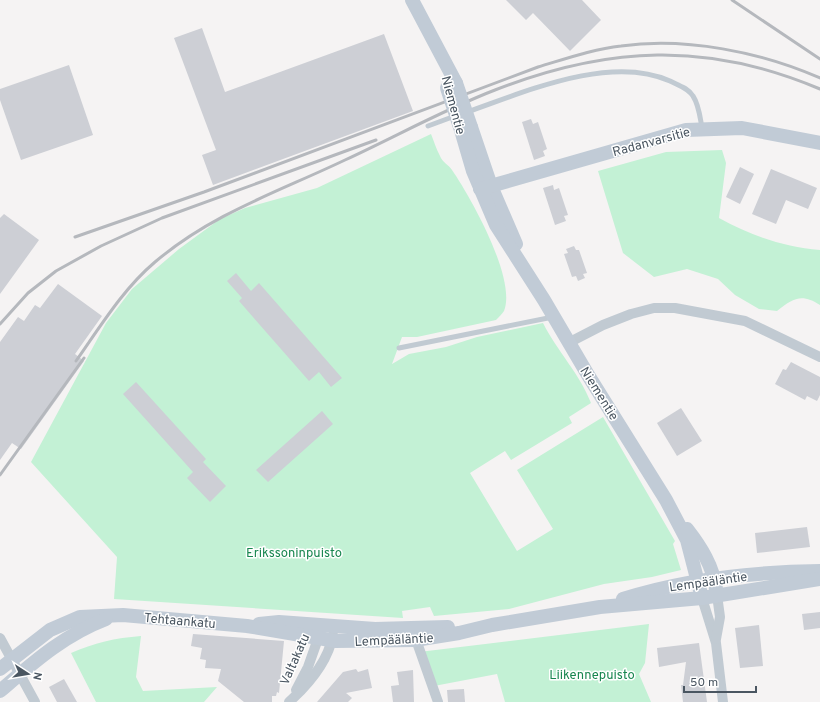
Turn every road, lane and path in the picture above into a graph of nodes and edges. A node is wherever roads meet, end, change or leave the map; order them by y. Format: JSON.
{"nodes":[{"id":1,"x":412,"y":0,"type":"edge"},
{"id":2,"x":428,"y":126,"type":"dead end"},
{"id":3,"x":702,"y":129,"type":"junction"},
{"id":4,"x":820,"y":143,"type":"edge"},
{"id":5,"x":487,"y":192,"type":"junction"},
{"id":6,"x":554,"y":317,"type":"junction"},
{"id":7,"x":570,"y":342,"type":"junction"},
{"id":8,"x":399,"y":348,"type":"dead end"},
{"id":9,"x":820,"y":357,"type":"edge"},
{"id":10,"x":671,"y":510,"type":"junction"},
{"id":11,"x":820,"y":571,"type":"edge"},
{"id":12,"x":820,"y":579,"type":"edge"},
{"id":13,"x":715,"y":580,"type":"junction"},
{"id":14,"x":698,"y":582,"type":"junction"},
{"id":15,"x":717,"y":595,"type":"junction"},
{"id":16,"x":702,"y":598,"type":"junction"},
{"id":17,"x":600,"y":607,"type":"junction"},
{"id":18,"x":114,"y":616,"type":"junction"},
{"id":19,"x":328,"y":625,"type":"junction"},
{"id":20,"x":247,"y":626,"type":"junction"},
{"id":21,"x":414,"y":634,"type":"junction"},
{"id":22,"x":0,"y":638,"type":"edge"},
{"id":23,"x":325,"y":640,"type":"junction"},
{"id":24,"x":716,"y":643,"type":"junction"},
{"id":25,"x":12,"y":659,"type":"junction"},
{"id":26,"x":0,"y":669,"type":"edge"},
{"id":27,"x":20,"y":674,"type":"junction"},
{"id":28,"x":0,"y":691,"type":"edge"},
{"id":29,"x":35,"y":702,"type":"edge"},
{"id":30,"x":288,"y":702,"type":"edge"},
{"id":31,"x":438,"y":702,"type":"edge"},
{"id":32,"x":723,"y":702,"type":"edge"}],
"edges":[{"from":1,"to":5,"type":"main road","name":"Niementie","bridge":true},
{"from":2,"to":3,"type":"lane"},
{"from":3,"to":4,"type":"main road","name":"Radanvarsitie"},
{"from":3,"to":5,"type":"main road","name":"Radanvarsitie"},
{"from":5,"to":6,"type":"main road","name":"Niementie"},
{"from":6,"to":7,"type":"main road","name":"Niementie"},
{"from":6,"to":8,"type":"lane"},
{"from":7,"to":9,"type":"street"},
{"from":7,"to":10,"type":"main road","name":"Niementie"},
{"from":10,"to":13,"type":"main road","name":"Niementie"},
{"from":10,"to":14,"type":"main road","name":"Niementie"},
{"from":11,"to":13,"type":"main road","name":"Lempääläntie"},
{"from":12,"to":15,"type":"main road","name":"Lempääläntie"},
{"from":13,"to":14,"type":"main road","name":"Lempääläntie"},
{"from":13,"to":15,"type":"main road","name":"Niementie"},
{"from":14,"to":16,"type":"main road","name":"Niementie"},
{"from":14,"to":17,"type":"main road","name":"Lempääläntie"},
{"from":15,"to":16,"type":"main road","name":"Lempääläntie"},
{"from":15,"to":24,"type":"street"},
{"from":16,"to":17,"type":"main road","name":"Lempääläntie"},
{"from":16,"to":24,"type":"street"},
{"from":17,"to":21,"type":"main road","name":"Lempääläntie"},
{"from":18,"to":20,"type":"main road","name":"Tehtaankatu"},
{"from":18,"to":25,"type":"main road","name":"Tehtaankatu"},
{"from":18,"to":27,"type":"main road","name":"Tehtaankatu"},
{"from":19,"to":20,"type":"main road","name":"Tehtaankatu"},
{"from":19,"to":21,"type":"main road","name":"Lempääläntie"},
{"from":19,"to":23,"type":"street","name":"Valtakatu"},
{"from":20,"to":23,"type":"main road","name":"Tehtaankatu"},
{"from":21,"to":23,"type":"main road","name":"Lempääläntie"},
{"from":21,"to":31,"type":"street"},
{"from":22,"to":25,"type":"street"},
{"from":23,"to":30,"type":"street","name":"Valtakatu"},
{"from":24,"to":32,"type":"street"},
{"from":25,"to":26,"type":"main road","name":"Tehtaankatu"},
{"from":25,"to":27,"type":"street"},
{"from":27,"to":28,"type":"main road","name":"Tehtaankatu"},
{"from":27,"to":29,"type":"street"}]}
